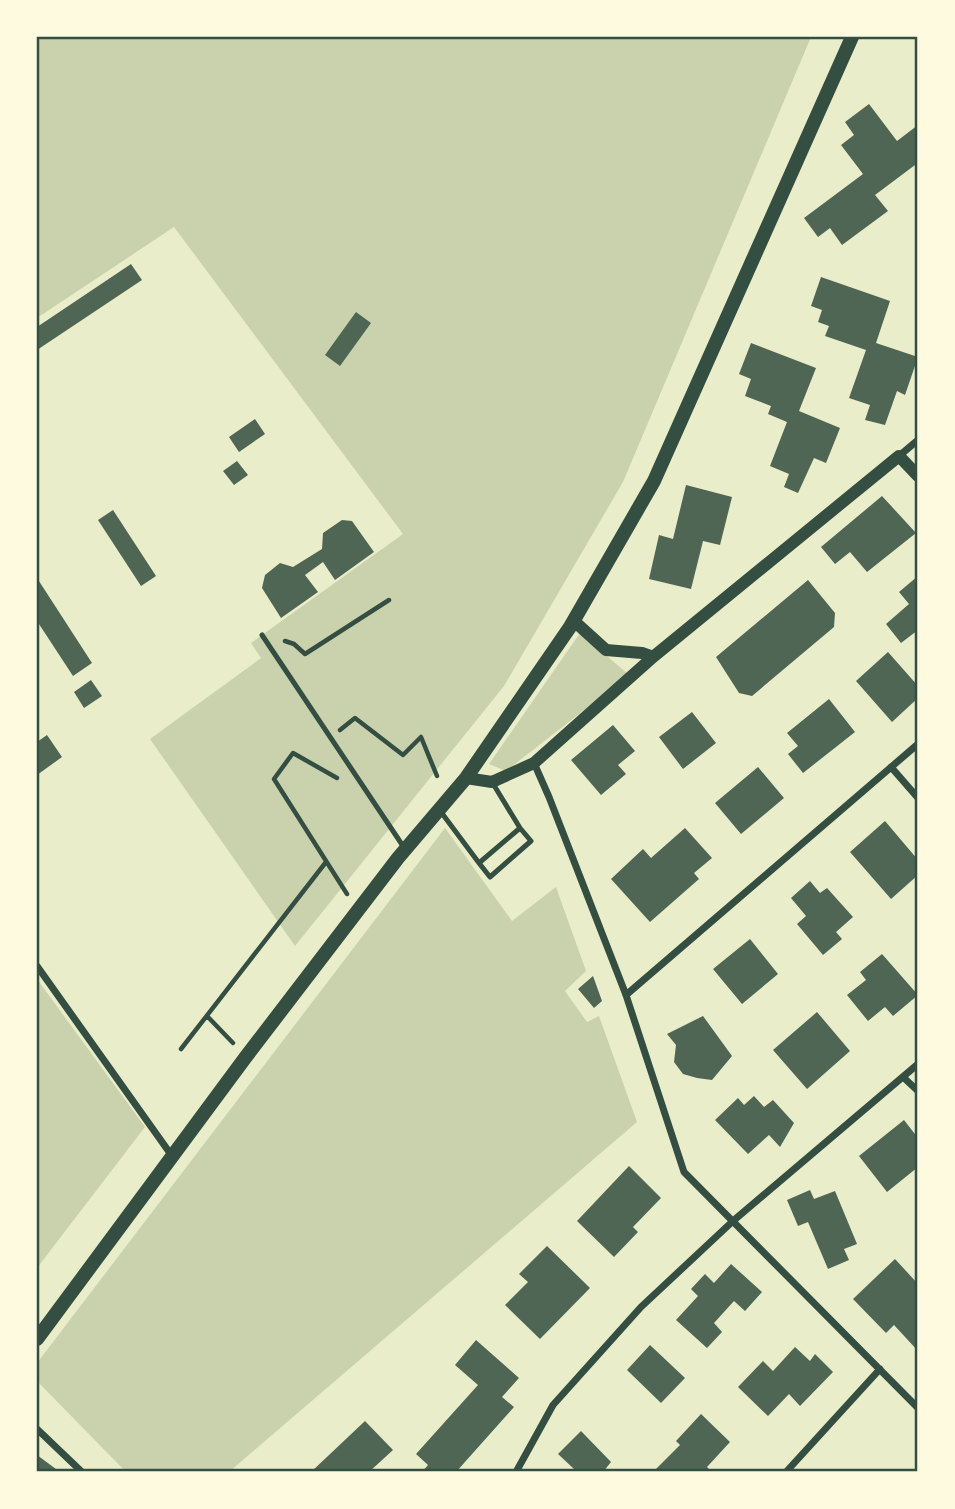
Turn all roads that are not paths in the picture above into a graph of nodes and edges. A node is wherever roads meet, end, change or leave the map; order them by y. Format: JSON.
{"nodes":[{"id":1,"x":852,"y":37,"type":"edge"},
{"id":2,"x":918,"y":440,"type":"edge"},
{"id":3,"x":899,"y":456,"type":"junction"},
{"id":4,"x":918,"y":476,"type":"edge"},
{"id":5,"x":574,"y":621,"type":"junction"},
{"id":6,"x":262,"y":635,"type":"road end"},
{"id":7,"x":653,"y":657,"type":"junction"},
{"id":8,"x":918,"y":744,"type":"edge"},
{"id":9,"x":534,"y":763,"type":"junction"},
{"id":10,"x":891,"y":767,"type":"junction"},
{"id":11,"x":466,"y":778,"type":"junction"},
{"id":12,"x":492,"y":782,"type":"junction"},
{"id":13,"x":918,"y":798,"type":"edge"},
{"id":14,"x":439,"y":810,"type":"junction"},
{"id":15,"x":520,"y":828,"type":"junction"},
{"id":16,"x":405,"y":849,"type":"junction"},
{"id":17,"x":479,"y":863,"type":"junction"},
{"id":18,"x":37,"y":966,"type":"edge"},
{"id":19,"x":626,"y":995,"type":"junction"},
{"id":20,"x":918,"y":1064,"type":"edge"},
{"id":21,"x":902,"y":1077,"type":"junction"},
{"id":22,"x":918,"y":1091,"type":"edge"},
{"id":23,"x":172,"y":1156,"type":"junction"},
{"id":24,"x":733,"y":1221,"type":"junction"},
{"id":25,"x":37,"y":1339,"type":"edge"},
{"id":26,"x":880,"y":1369,"type":"junction"},
{"id":27,"x":918,"y":1408,"type":"edge"},
{"id":28,"x":37,"y":1429,"type":"edge"},
{"id":29,"x":82,"y":1472,"type":"edge"},
{"id":30,"x":516,"y":1472,"type":"edge"},
{"id":31,"x":786,"y":1472,"type":"edge"}],
"edges":[{"from":1,"to":5,"type":"main road"},
{"from":2,"to":3,"type":"street"},
{"from":3,"to":4,"type":"street"},
{"from":3,"to":7,"type":"street"},
{"from":5,"to":7,"type":"street"},
{"from":5,"to":11,"type":"main road"},
{"from":6,"to":16,"type":"lane"},
{"from":7,"to":9,"type":"street"},
{"from":8,"to":10,"type":"street"},
{"from":9,"to":12,"type":"street"},
{"from":9,"to":19,"type":"street"},
{"from":10,"to":13,"type":"street"},
{"from":10,"to":19,"type":"street"},
{"from":11,"to":12,"type":"street"},
{"from":11,"to":14,"type":"main road"},
{"from":12,"to":15,"type":"lane"},
{"from":14,"to":16,"type":"main road"},
{"from":14,"to":17,"type":"lane"},
{"from":15,"to":17,"type":"lane"},
{"from":15,"to":17,"type":"lane"},
{"from":16,"to":23,"type":"main road"},
{"from":18,"to":23,"type":"street"},
{"from":19,"to":24,"type":"street"},
{"from":20,"to":21,"type":"street"},
{"from":21,"to":22,"type":"street"},
{"from":21,"to":24,"type":"street"},
{"from":23,"to":25,"type":"main road"},
{"from":24,"to":26,"type":"street"},
{"from":24,"to":30,"type":"street"},
{"from":26,"to":27,"type":"street"},
{"from":26,"to":31,"type":"street"},
{"from":28,"to":29,"type":"street"}]}
